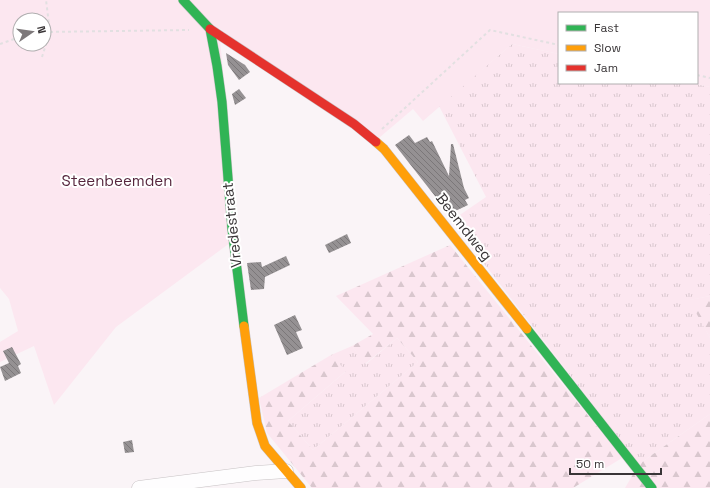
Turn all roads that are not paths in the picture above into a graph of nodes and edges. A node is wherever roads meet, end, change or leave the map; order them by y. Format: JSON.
{"nodes":[{"id":1,"x":183,"y":0,"type":"edge"},
{"id":2,"x":210,"y":29,"type":"junction"},
{"id":3,"x":273,"y":455,"type":"junction"},
{"id":4,"x":286,"y":471,"type":"junction"},
{"id":5,"x":256,"y":473,"type":"junction"},
{"id":6,"x":139,"y":488,"type":"edge"},
{"id":7,"x":301,"y":488,"type":"edge"},
{"id":8,"x":652,"y":488,"type":"edge"}],
"edges":[{"from":1,"to":2,"type":"street"},
{"from":2,"to":3,"type":"street","name":"Vredestraat"},
{"from":2,"to":8,"type":"street","name":"Beemdweg"},
{"from":3,"to":4,"type":"street","name":"Vredestraat"},
{"from":3,"to":5,"type":"street"},
{"from":4,"to":5,"type":"street"},
{"from":4,"to":7,"type":"street","name":"Vredestraat"},
{"from":5,"to":6,"type":"street"}]}
